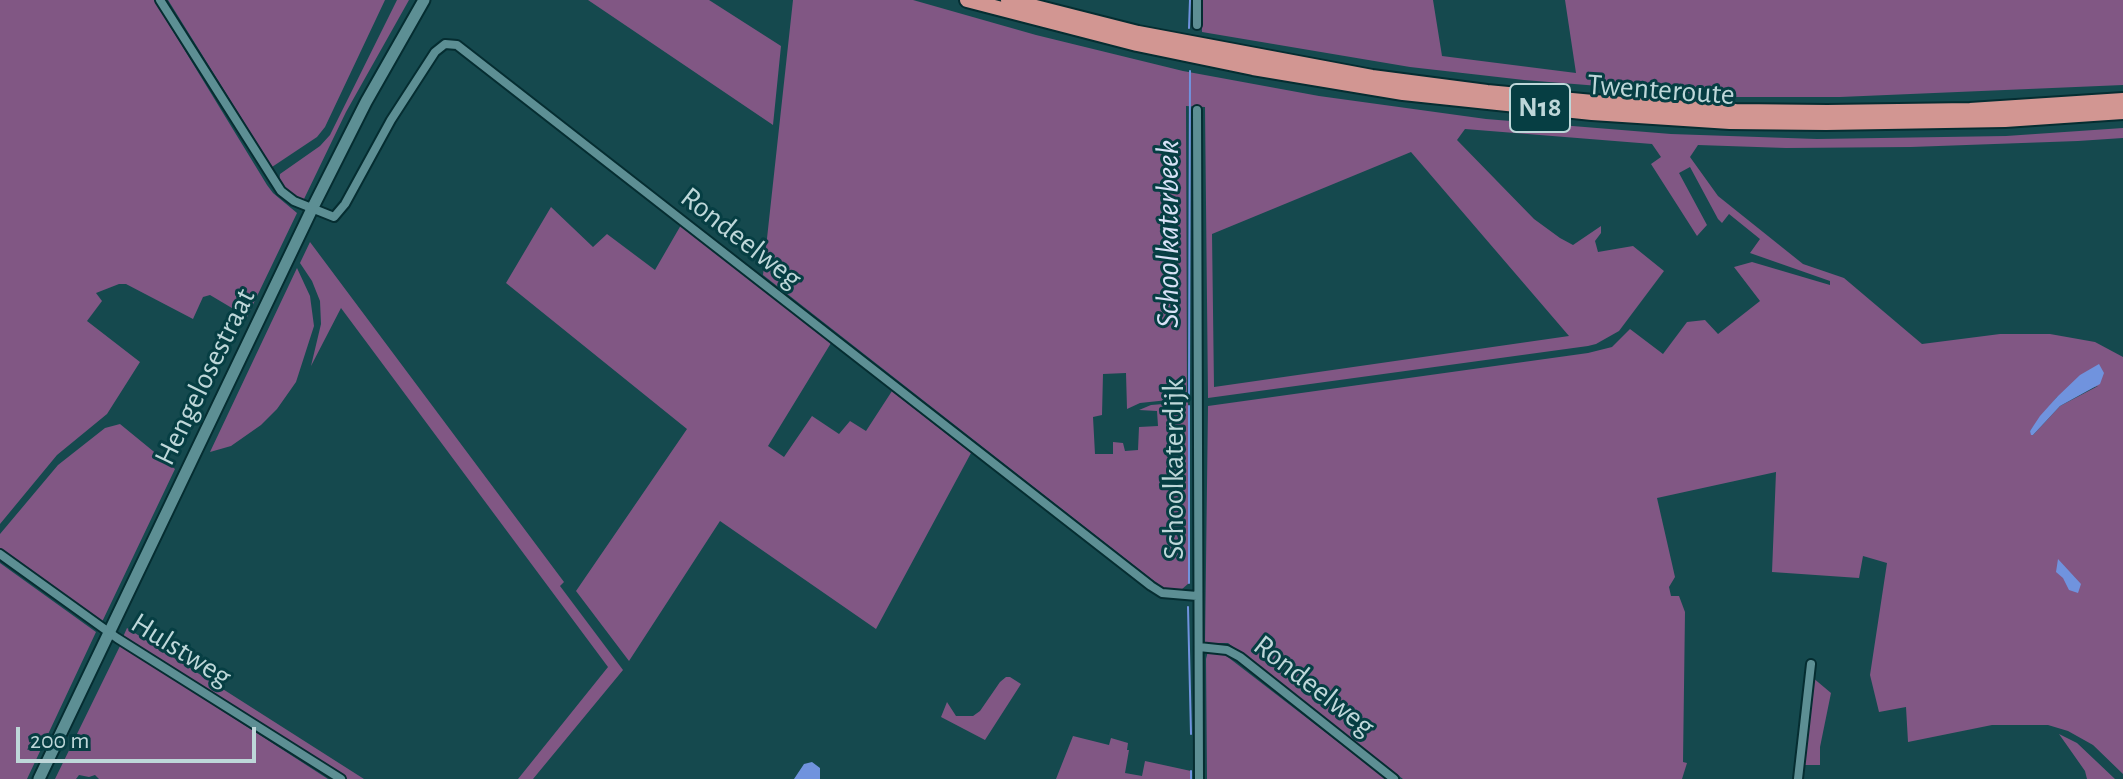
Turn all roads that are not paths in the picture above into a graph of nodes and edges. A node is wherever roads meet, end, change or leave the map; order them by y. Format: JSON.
{"nodes":[{"id":1,"x":160,"y":0,"type":"edge"},
{"id":2,"x":424,"y":0,"type":"edge"},
{"id":3,"x":967,"y":0,"type":"edge"},
{"id":4,"x":1008,"y":0,"type":"edge"},
{"id":5,"x":1197,"y":0,"type":"edge"},
{"id":6,"x":1197,"y":25,"type":"dead end"},
{"id":7,"x":2123,"y":100,"type":"edge"},
{"id":8,"x":1197,"y":110,"type":"dead end"},
{"id":9,"x":2123,"y":112,"type":"edge"},
{"id":10,"x":312,"y":209,"type":"junction"},
{"id":11,"x":0,"y":554,"type":"edge"},
{"id":12,"x":1197,"y":596,"type":"junction"},
{"id":13,"x":109,"y":633,"type":"junction"},
{"id":14,"x":1199,"y":647,"type":"junction"},
{"id":15,"x":1811,"y":664,"type":"dead end"},
{"id":16,"x":39,"y":779,"type":"edge"},
{"id":17,"x":341,"y":779,"type":"edge"},
{"id":18,"x":1199,"y":779,"type":"edge"},
{"id":19,"x":1394,"y":779,"type":"edge"},
{"id":20,"x":1798,"y":779,"type":"edge"}],
"edges":[{"from":1,"to":10,"type":"street"},
{"from":2,"to":10,"type":"main road","name":"Hengelosestraat"},
{"from":3,"to":9,"type":"highway","name":"Twenteroute","number":"N18"},
{"from":4,"to":7,"type":"highway","name":"Twenteroute","number":"N18"},
{"from":5,"to":6,"type":"street"},
{"from":8,"to":12,"type":"street","name":"Schoolkaterdijk"},
{"from":10,"to":12,"type":"street","name":"Rondeelweg"},
{"from":10,"to":13,"type":"main road","name":"Hengelosestraat"},
{"from":11,"to":13,"type":"street","name":"Hulstweg"},
{"from":12,"to":14,"type":"street","name":"Schoolkaterdijk"},
{"from":13,"to":16,"type":"main road","name":"Hengelosestraat"},
{"from":13,"to":17,"type":"street","name":"Hulstweg"},
{"from":14,"to":18,"type":"street","name":"Schoolkaterdijk"},
{"from":14,"to":19,"type":"street","name":"Rondeelweg"},
{"from":15,"to":20,"type":"street"}]}
